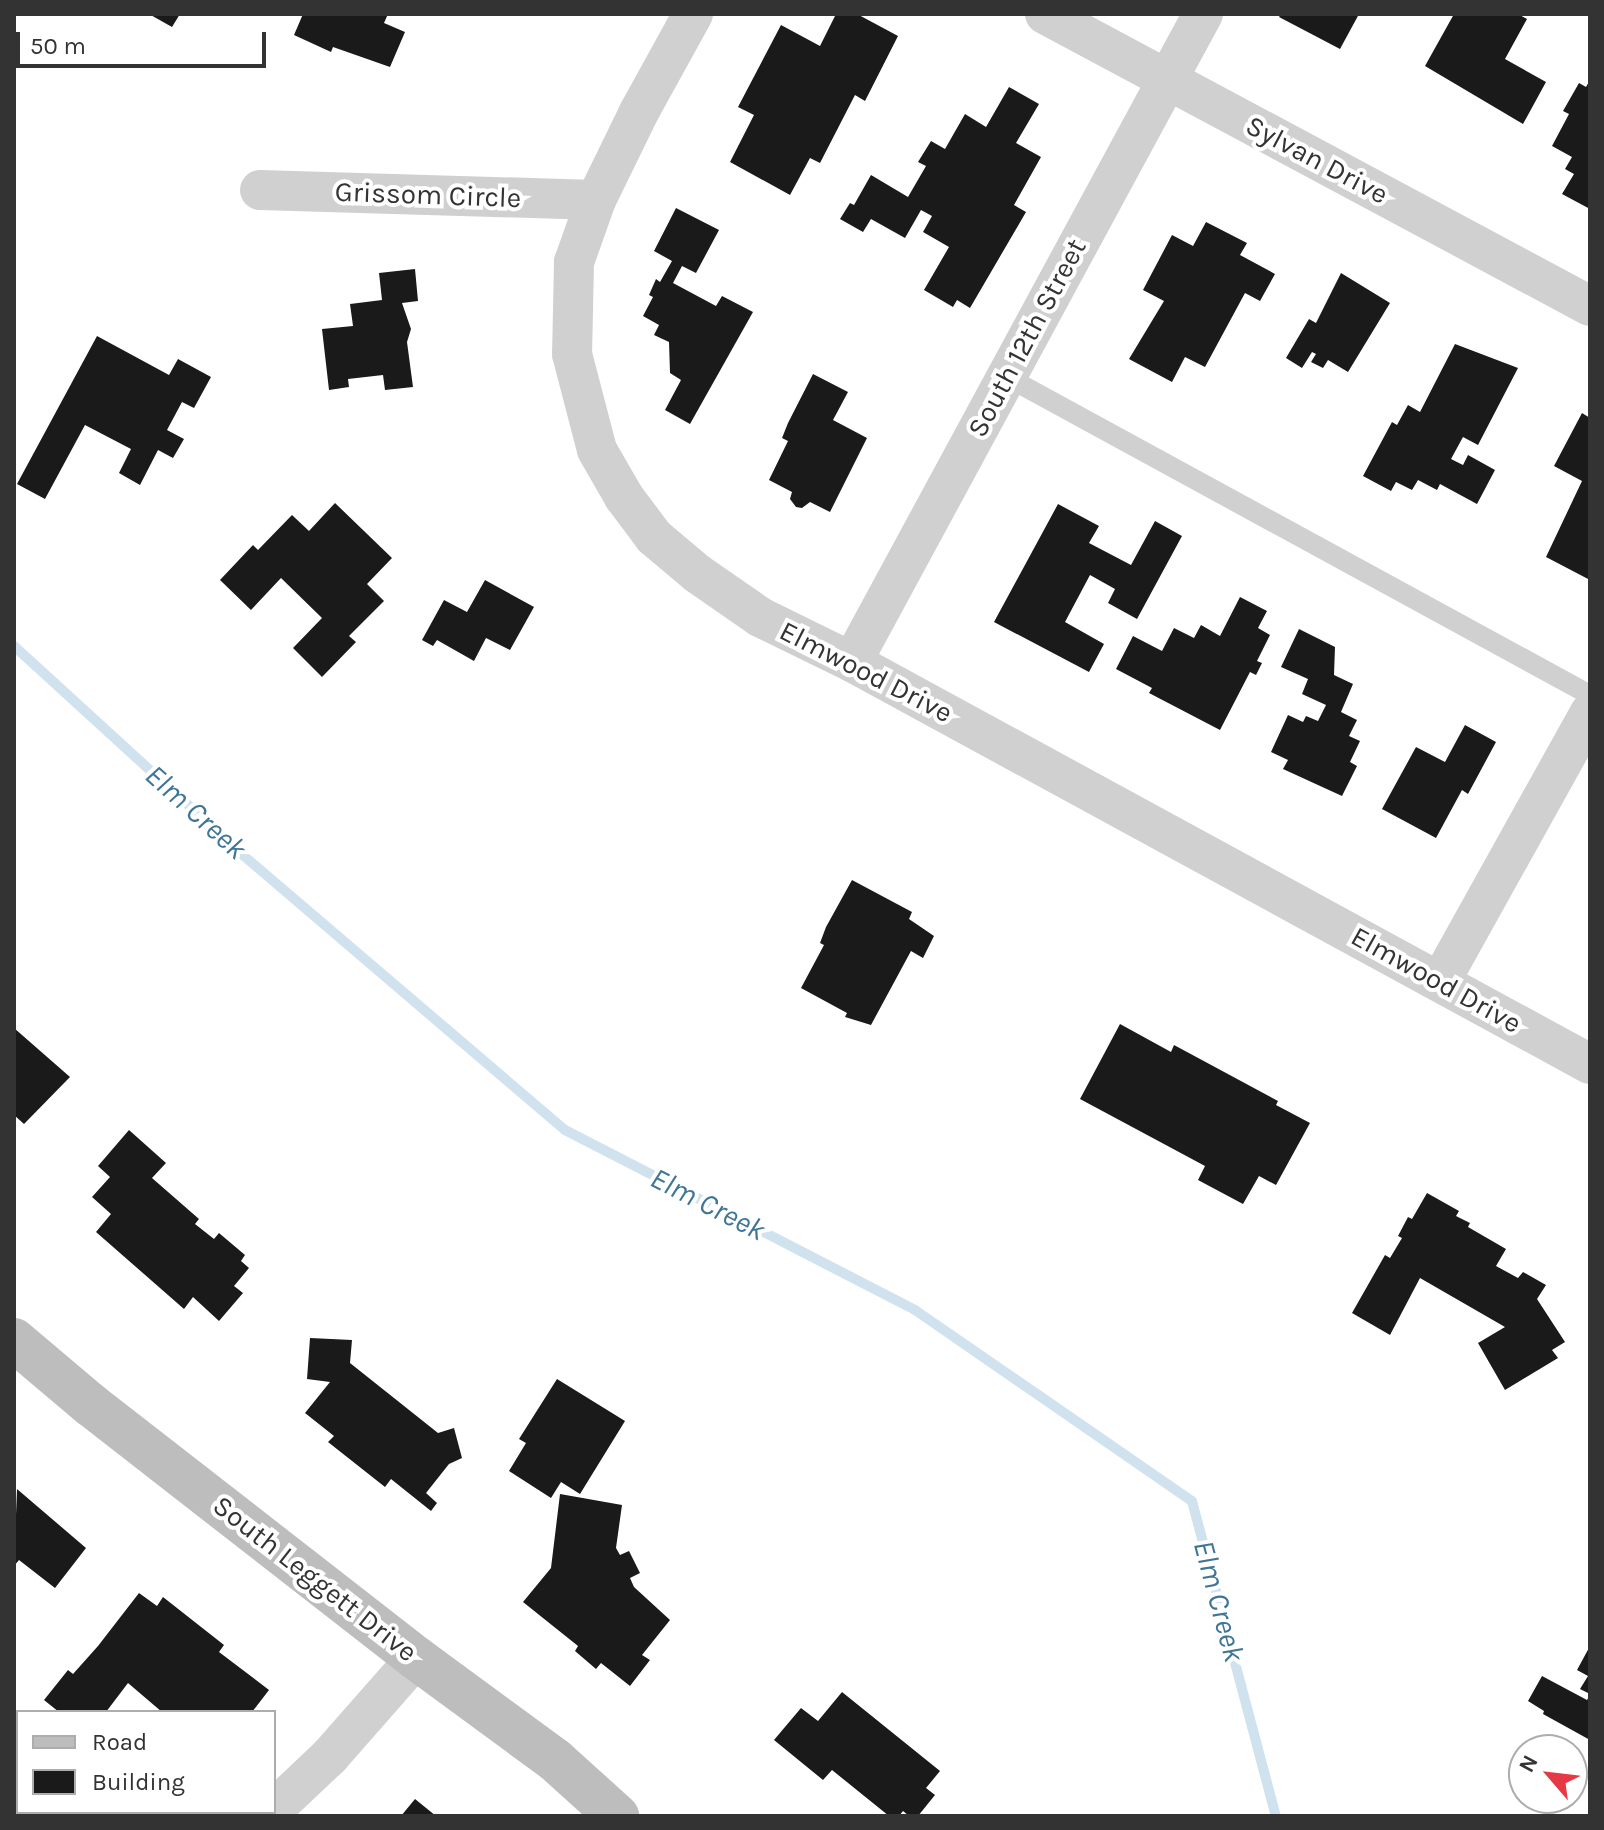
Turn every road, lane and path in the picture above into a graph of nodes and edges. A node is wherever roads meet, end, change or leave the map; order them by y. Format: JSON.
{"nodes":[{"id":1,"x":693,"y":14,"type":"edge"},
{"id":2,"x":1045,"y":14,"type":"edge"},
{"id":3,"x":1203,"y":14,"type":"edge"},
{"id":4,"x":1167,"y":79,"type":"junction"},
{"id":5,"x":260,"y":190,"type":"dead end"},
{"id":6,"x":596,"y":200,"type":"junction"},
{"id":7,"x":1590,"y":306,"type":"edge"},
{"id":8,"x":1007,"y":377,"type":"junction"},
{"id":9,"x":852,"y":662,"type":"junction"},
{"id":10,"x":1590,"y":695,"type":"edge"},
{"id":11,"x":1590,"y":713,"type":"edge"},
{"id":12,"x":1440,"y":982,"type":"junction"},
{"id":13,"x":1590,"y":1064,"type":"edge"},
{"id":14,"x":14,"y":1340,"type":"edge"},
{"id":15,"x":416,"y":1658,"type":"junction"},
{"id":16,"x":276,"y":1807,"type":"edge"},
{"id":17,"x":617,"y":1816,"type":"edge"}],
"edges":[{"from":1,"to":6,"type":"street","name":"Elmwood Drive"},
{"from":2,"to":4,"type":"street","name":"Sylvan Drive"},
{"from":3,"to":4,"type":"street","name":"South 12th Street"},
{"from":4,"to":7,"type":"street","name":"Sylvan Drive"},
{"from":4,"to":8,"type":"street","name":"South 12th Street"},
{"from":5,"to":6,"type":"street","name":"Grissom Circle"},
{"from":6,"to":9,"type":"street","name":"Elmwood Drive"},
{"from":8,"to":9,"type":"street","name":"South 12th Street"},
{"from":8,"to":10,"type":"lane"},
{"from":9,"to":12,"type":"street","name":"Elmwood Drive"},
{"from":11,"to":12,"type":"street"},
{"from":12,"to":13,"type":"street","name":"Elmwood Drive"},
{"from":14,"to":15,"type":"street","name":"South Leggett Drive"},
{"from":15,"to":16,"type":"street"},
{"from":15,"to":17,"type":"street","name":"South Leggett Drive"}]}
